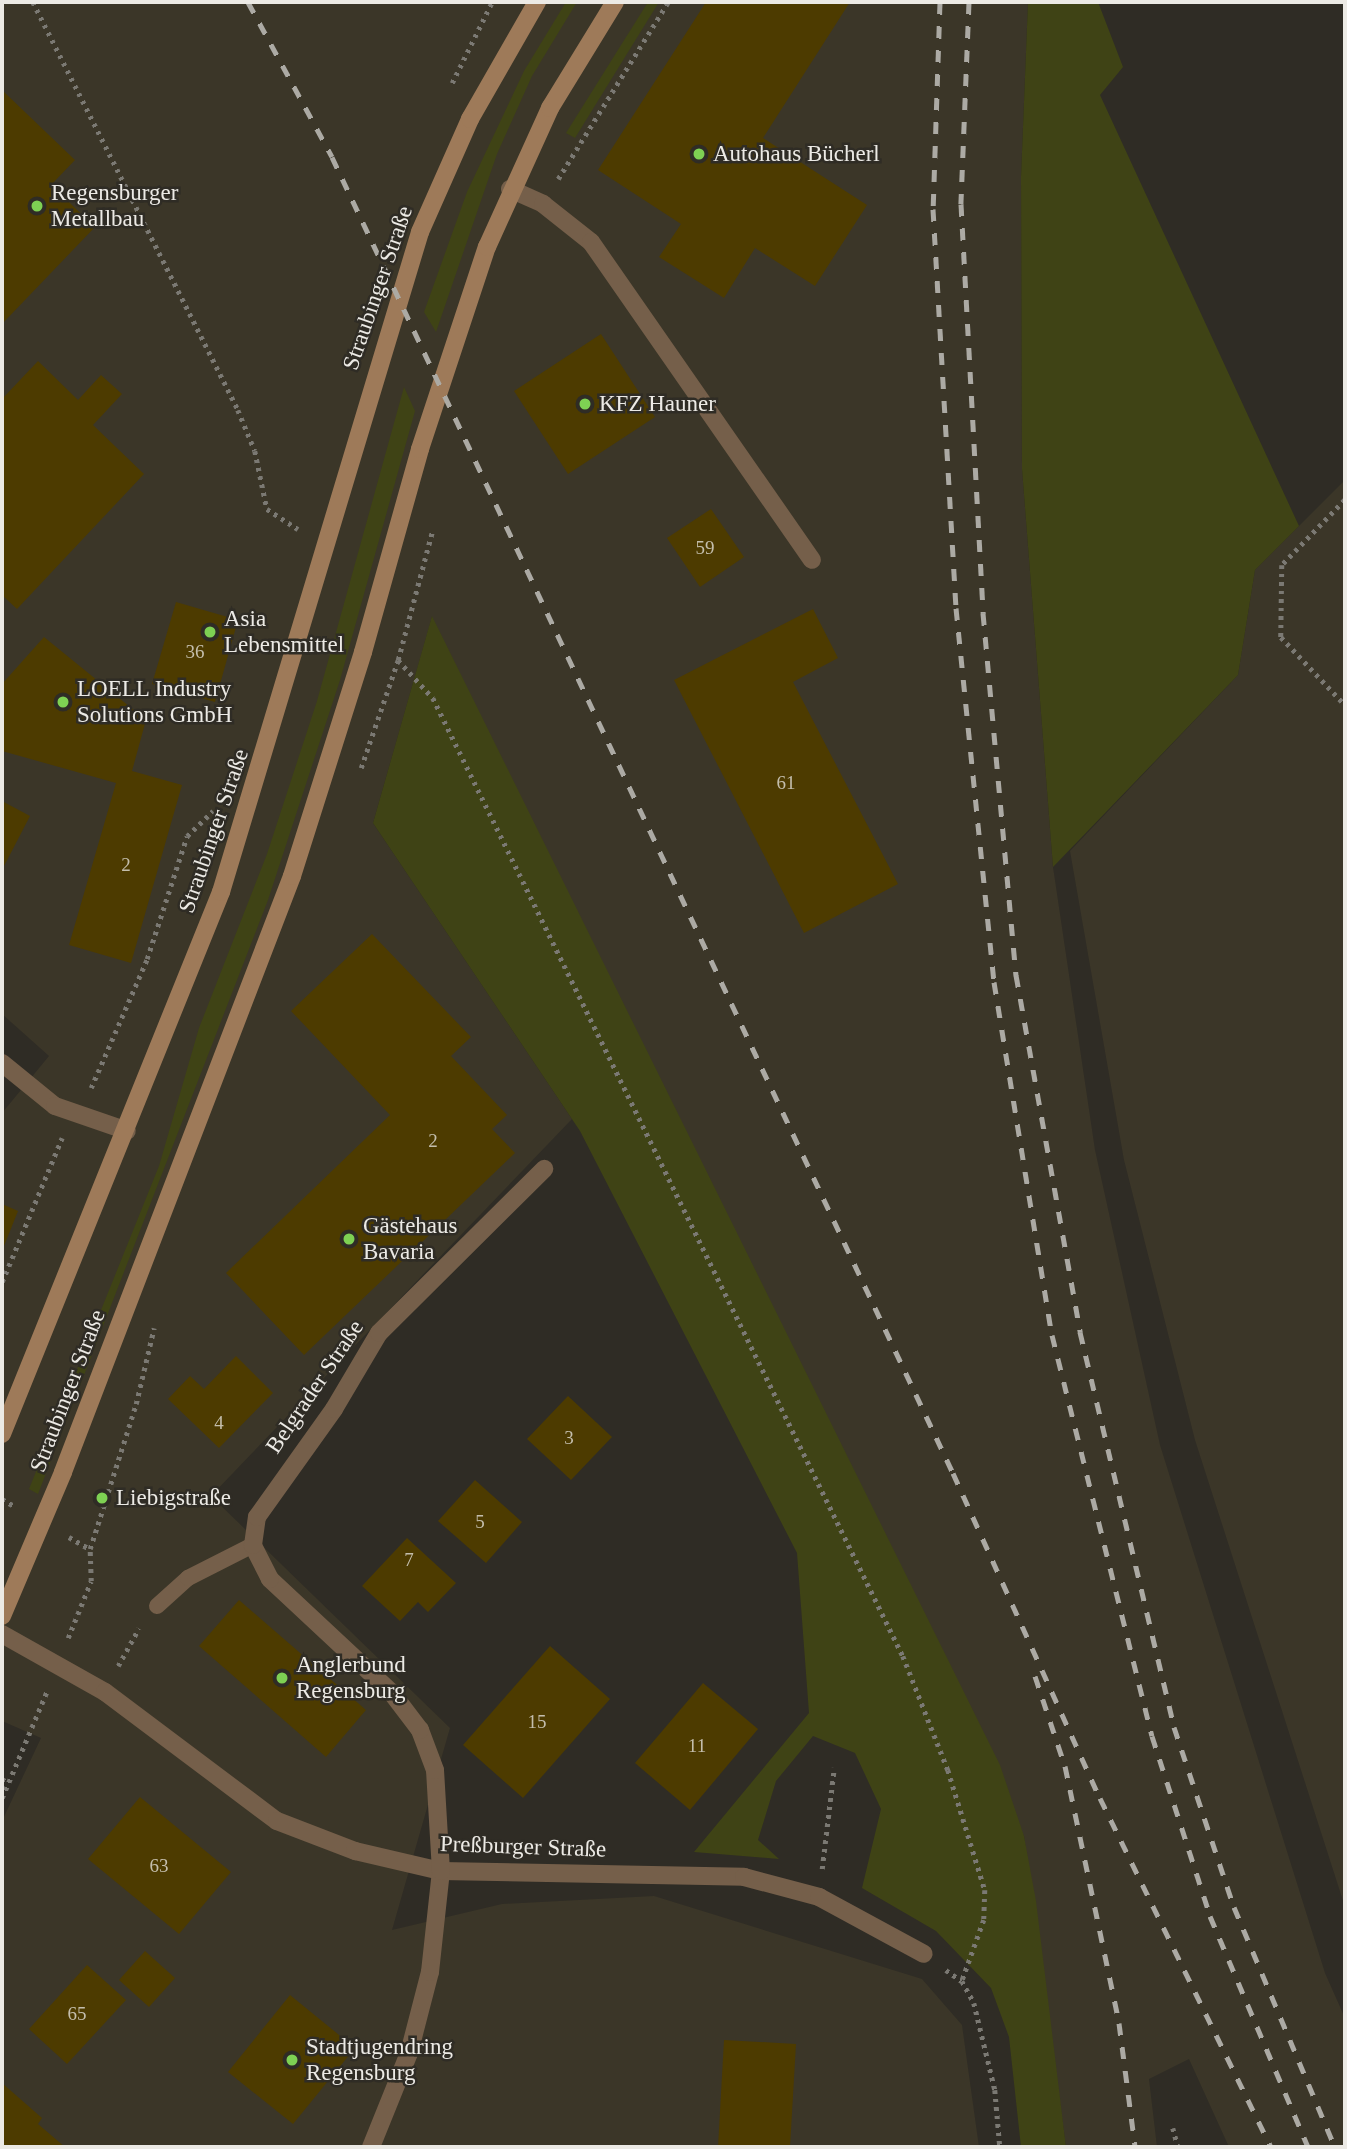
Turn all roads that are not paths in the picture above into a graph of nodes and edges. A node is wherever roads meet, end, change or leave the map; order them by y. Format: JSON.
{"nodes":[{"id":1,"x":537,"y":2,"type":"edge"},
{"id":2,"x":615,"y":2,"type":"edge"},
{"id":3,"x":510,"y":189,"type":"junction"},
{"id":4,"x":812,"y":560,"type":"dead end"},
{"id":5,"x":2,"y":1063,"type":"edge"},
{"id":6,"x":127,"y":1131,"type":"junction"},
{"id":7,"x":544,"y":1169,"type":"dead end"},
{"id":8,"x":2,"y":1434,"type":"edge"},
{"id":9,"x":253,"y":1545,"type":"junction"},
{"id":10,"x":158,"y":1606,"type":"road end"},
{"id":11,"x":2,"y":1616,"type":"edge"},
{"id":12,"x":2,"y":1634,"type":"edge"},
{"id":13,"x":441,"y":1871,"type":"junction"},
{"id":14,"x":923,"y":1954,"type":"road end"},
{"id":15,"x":371,"y":2147,"type":"edge"}],
"edges":[{"from":1,"to":6,"type":"main road","name":"Straubinger Straße"},
{"from":2,"to":3,"type":"main road","name":"Straubinger Straße"},
{"from":3,"to":4,"type":"street"},
{"from":3,"to":11,"type":"main road","name":"Straubinger Straße"},
{"from":5,"to":6,"type":"street"},
{"from":6,"to":8,"type":"main road","name":"Straubinger Straße"},
{"from":7,"to":9,"type":"street","name":"Belgrader Straße"},
{"from":9,"to":10,"type":"lane"},
{"from":9,"to":13,"type":"street"},
{"from":12,"to":13,"type":"street","name":"Preßburger Straße"},
{"from":13,"to":14,"type":"street","name":"Preßburger Straße"},
{"from":13,"to":15,"type":"street"}]}
